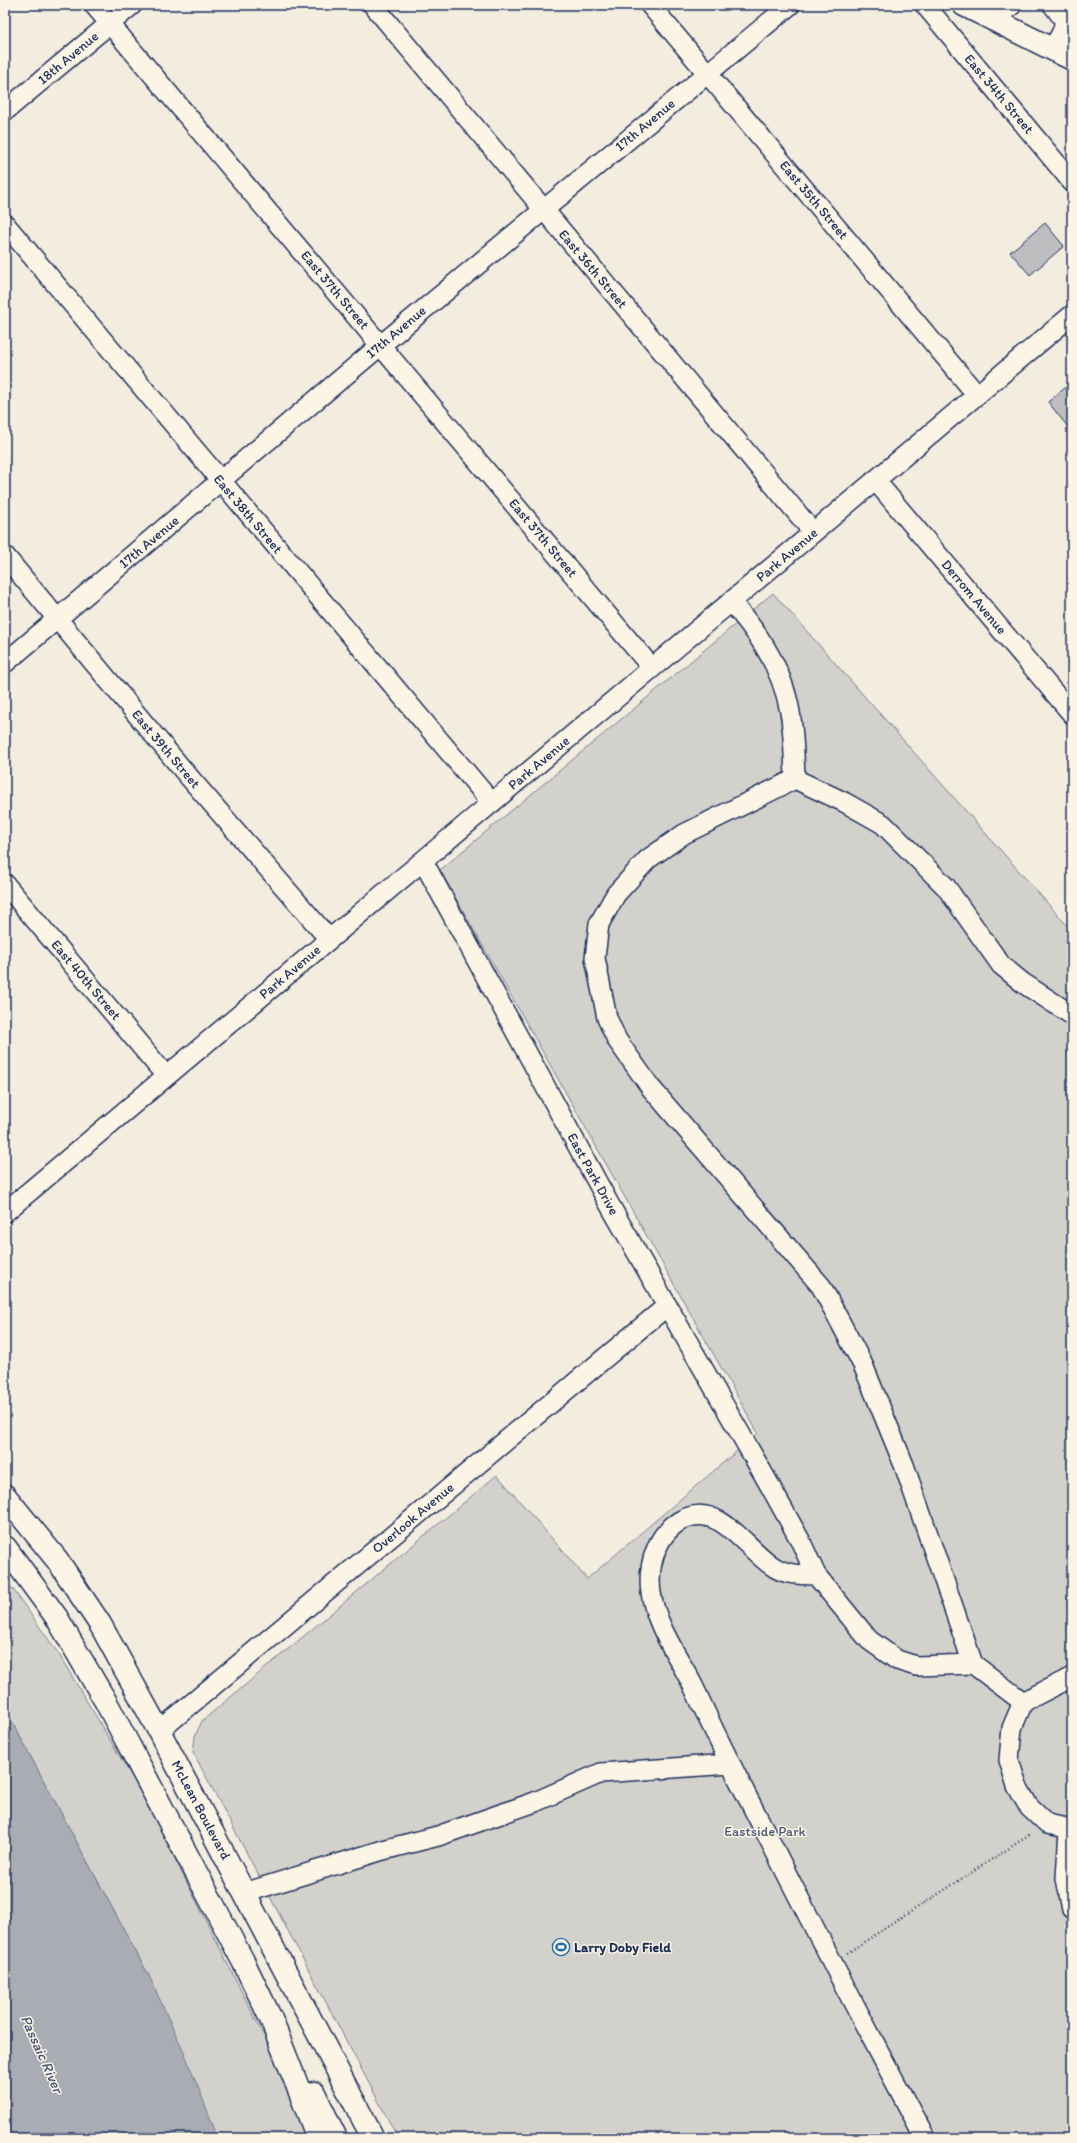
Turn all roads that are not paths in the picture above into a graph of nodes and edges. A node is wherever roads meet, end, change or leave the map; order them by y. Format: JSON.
{"nodes":[{"id":1,"x":94,"y":5,"type":"edge"},
{"id":2,"x":132,"y":5,"type":"edge"},
{"id":3,"x":373,"y":5,"type":"edge"},
{"id":4,"x":650,"y":5,"type":"edge"},
{"id":5,"x":790,"y":5,"type":"edge"},
{"id":6,"x":925,"y":5,"type":"edge"},
{"id":7,"x":964,"y":5,"type":"edge"},
{"id":8,"x":1012,"y":5,"type":"edge"},
{"id":9,"x":1053,"y":5,"type":"edge"},
{"id":10,"x":993,"y":19,"type":"junction"},
{"id":11,"x":110,"y":23,"type":"junction"},
{"id":12,"x":1063,"y":54,"type":"edge"},
{"id":13,"x":707,"y":72,"type":"junction"},
{"id":14,"x":5,"y":111,"type":"edge"},
{"id":15,"x":1072,"y":182,"type":"edge"},
{"id":16,"x":544,"y":210,"type":"junction"},
{"id":17,"x":5,"y":224,"type":"edge"},
{"id":18,"x":1072,"y":315,"type":"edge"},
{"id":19,"x":381,"y":345,"type":"junction"},
{"id":20,"x":977,"y":395,"type":"junction"},
{"id":21,"x":875,"y":480,"type":"junction"},
{"id":22,"x":220,"y":481,"type":"junction"},
{"id":23,"x":813,"y":532,"type":"junction"},
{"id":24,"x":5,"y":556,"type":"edge"},
{"id":25,"x":731,"y":602,"type":"junction"},
{"id":26,"x":58,"y":619,"type":"junction"},
{"id":27,"x":5,"y":663,"type":"edge"},
{"id":28,"x":652,"y":668,"type":"junction"},
{"id":29,"x":1072,"y":714,"type":"edge"},
{"id":30,"x":795,"y":779,"type":"junction"},
{"id":31,"x":492,"y":803,"type":"junction"},
{"id":32,"x":423,"y":861,"type":"junction"},
{"id":33,"x":5,"y":884,"type":"edge"},
{"id":34,"x":329,"y":939,"type":"junction"},
{"id":35,"x":1072,"y":1016,"type":"edge"},
{"id":36,"x":166,"y":1076,"type":"junction"},
{"id":37,"x":5,"y":1212,"type":"edge"},
{"id":38,"x":667,"y":1306,"type":"junction"},
{"id":39,"x":5,"y":1496,"type":"edge"},
{"id":40,"x":5,"y":1548,"type":"edge"},
{"id":41,"x":816,"y":1575,"type":"junction"},
{"id":42,"x":973,"y":1664,"type":"junction"},
{"id":43,"x":1072,"y":1677,"type":"edge"},
{"id":44,"x":1023,"y":1702,"type":"junction"},
{"id":45,"x":159,"y":1731,"type":"junction"},
{"id":46,"x":730,"y":1764,"type":"junction"},
{"id":47,"x":1070,"y":1829,"type":"edge"},
{"id":48,"x":244,"y":1893,"type":"junction"},
{"id":49,"x":1072,"y":1910,"type":"edge"},
{"id":50,"x":271,"y":2019,"type":"junction"},
{"id":51,"x":318,"y":2138,"type":"edge"},
{"id":52,"x":336,"y":2138,"type":"edge"},
{"id":53,"x":373,"y":2138,"type":"edge"},
{"id":54,"x":925,"y":2138,"type":"edge"}],
"edges":[{"from":1,"to":11,"type":"street","name":"East 37th Street"},
{"from":2,"to":11,"type":"street","name":"18th Avenue"},
{"from":3,"to":16,"type":"street","name":"East 36th Street"},
{"from":4,"to":13,"type":"street","name":"East 35th Street"},
{"from":5,"to":13,"type":"street","name":"17th Avenue"},
{"from":6,"to":15,"type":"street","name":"East 34th Street"},
{"from":7,"to":10,"type":"main road"},
{"from":8,"to":10,"type":"street"},
{"from":9,"to":12,"type":"street"},
{"from":10,"to":12,"type":"main road"},
{"from":11,"to":14,"type":"street","name":"18th Avenue"},
{"from":11,"to":19,"type":"street","name":"East 37th Street"},
{"from":13,"to":16,"type":"street","name":"17th Avenue"},
{"from":13,"to":20,"type":"street","name":"East 35th Street"},
{"from":16,"to":19,"type":"street","name":"17th Avenue"},
{"from":16,"to":23,"type":"street","name":"East 36th Street"},
{"from":17,"to":22,"type":"street","name":"East 38th Street"},
{"from":18,"to":20,"type":"street","name":"Park Avenue"},
{"from":19,"to":22,"type":"street","name":"17th Avenue"},
{"from":19,"to":28,"type":"street","name":"East 37th Street"},
{"from":20,"to":21,"type":"street","name":"Park Avenue"},
{"from":21,"to":23,"type":"street","name":"Park Avenue"},
{"from":21,"to":29,"type":"street","name":"Derrom Avenue"},
{"from":22,"to":26,"type":"street","name":"17th Avenue"},
{"from":22,"to":31,"type":"street","name":"East 38th Street"},
{"from":23,"to":25,"type":"street","name":"Park Avenue"},
{"from":24,"to":26,"type":"street","name":"East 39th Street"},
{"from":25,"to":28,"type":"street","name":"Park Avenue"},
{"from":25,"to":30,"type":"street"},
{"from":26,"to":27,"type":"street","name":"17th Avenue"},
{"from":26,"to":34,"type":"street","name":"East 39th Street"},
{"from":28,"to":31,"type":"street","name":"Park Avenue"},
{"from":30,"to":35,"type":"street"},
{"from":30,"to":42,"type":"street"},
{"from":31,"to":32,"type":"street","name":"Park Avenue"},
{"from":32,"to":34,"type":"street","name":"Park Avenue"},
{"from":32,"to":38,"type":"street","name":"East Park Drive"},
{"from":33,"to":36,"type":"street","name":"East 40th Street"},
{"from":34,"to":36,"type":"street","name":"Park Avenue"},
{"from":36,"to":37,"type":"street","name":"Park Avenue"},
{"from":38,"to":41,"type":"street","name":"East Park Drive"},
{"from":38,"to":45,"type":"street","name":"Overlook Avenue"},
{"from":39,"to":45,"type":"main road","name":"McLean Boulevard"},
{"from":40,"to":50,"type":"main road"},
{"from":41,"to":42,"type":"street","name":"East Park Drive"},
{"from":41,"to":46,"type":"street"},
{"from":42,"to":44,"type":"street"},
{"from":43,"to":44,"type":"street"},
{"from":44,"to":47,"type":"street"},
{"from":45,"to":48,"type":"main road","name":"McLean Boulevard"},
{"from":46,"to":48,"type":"street"},
{"from":46,"to":54,"type":"street"},
{"from":47,"to":49,"type":"street"},
{"from":48,"to":53,"type":"main road","name":"McLean Boulevard"},
{"from":50,"to":51,"type":"main road"},
{"from":50,"to":52,"type":"main road"}]}
